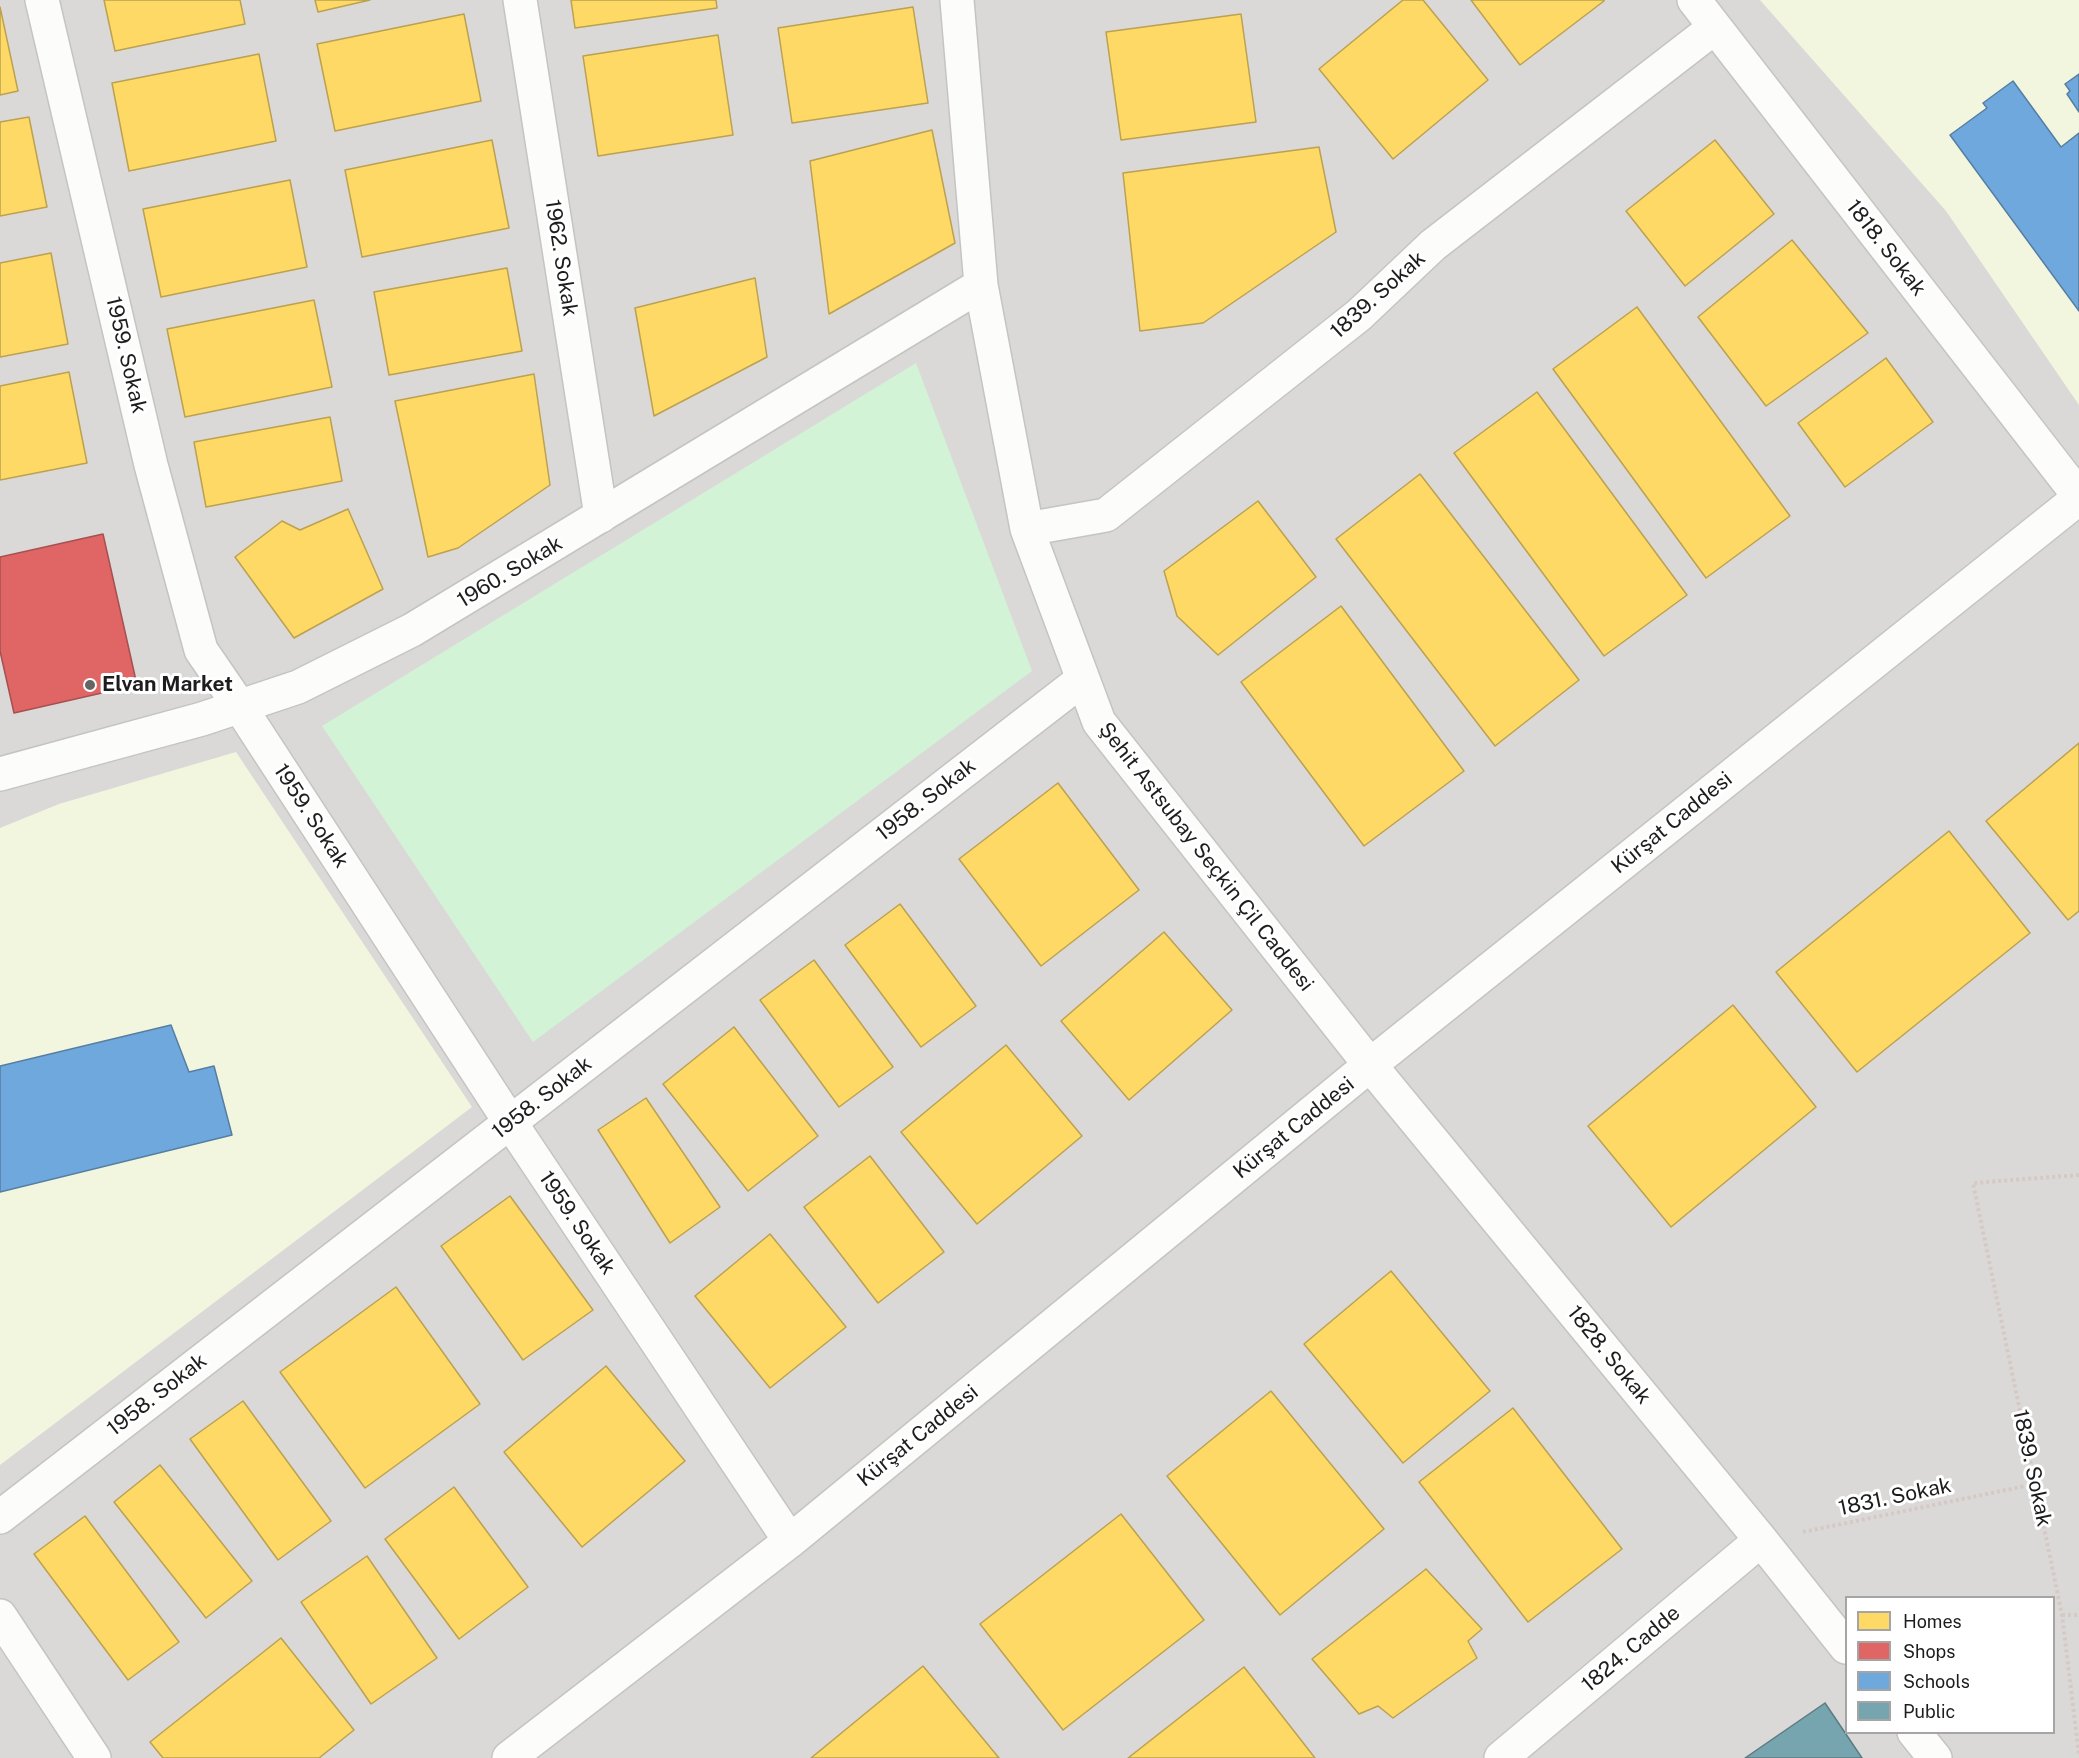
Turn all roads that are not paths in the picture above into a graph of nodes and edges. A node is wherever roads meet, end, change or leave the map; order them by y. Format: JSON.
{"nodes":[{"id":1,"x":42,"y":0,"type":"edge"},
{"id":2,"x":520,"y":0,"type":"edge"},
{"id":3,"x":957,"y":0,"type":"edge"},
{"id":4,"x":1694,"y":0,"type":"edge"},
{"id":5,"x":1714,"y":28,"type":"junction"},
{"id":6,"x":981,"y":285,"type":"junction"},
{"id":7,"x":2079,"y":497,"type":"edge"},
{"id":8,"x":601,"y":516,"type":"junction"},
{"id":9,"x":1028,"y":529,"type":"junction"},
{"id":10,"x":1083,"y":679,"type":"junction"},
{"id":11,"x":240,"y":707,"type":"junction"},
{"id":12,"x":0,"y":774,"type":"edge"},
{"id":13,"x":1370,"y":1065,"type":"junction"},
{"id":14,"x":510,"y":1122,"type":"junction"},
{"id":15,"x":0,"y":1517,"type":"edge"},
{"id":16,"x":1761,"y":1540,"type":"junction"},
{"id":17,"x":790,"y":1541,"type":"junction"},
{"id":18,"x":0,"y":1616,"type":"edge"},
{"id":19,"x":1845,"y":1646,"type":"edge"},
{"id":20,"x":1916,"y":1734,"type":"edge"},
{"id":21,"x":94,"y":1758,"type":"edge"},
{"id":22,"x":509,"y":1758,"type":"edge"},
{"id":23,"x":1501,"y":1758,"type":"edge"},
{"id":24,"x":1935,"y":1758,"type":"edge"}],
"edges":[{"from":1,"to":11,"type":"street","name":"1959. Sokak"},
{"from":2,"to":8,"type":"street","name":"1962. Sokak"},
{"from":3,"to":6,"type":"street","name":"Şehit Astsubay Seçkin Çil Caddesi"},
{"from":4,"to":5,"type":"street","name":"1818. Sokak"},
{"from":5,"to":7,"type":"street","name":"1818. Sokak"},
{"from":5,"to":9,"type":"street","name":"1839. Sokak"},
{"from":6,"to":8,"type":"street","name":"1960. Sokak"},
{"from":6,"to":9,"type":"street","name":"Şehit Astsubay Seçkin Çil Caddesi"},
{"from":7,"to":13,"type":"street","name":"Kürşat Caddesi"},
{"from":8,"to":11,"type":"street","name":"1960. Sokak"},
{"from":9,"to":10,"type":"street","name":"Şehit Astsubay Seçkin Çil Caddesi"},
{"from":10,"to":13,"type":"street","name":"Şehit Astsubay Seçkin Çil Caddesi"},
{"from":10,"to":14,"type":"street","name":"1958. Sokak"},
{"from":11,"to":12,"type":"street","name":"1960. Sokak"},
{"from":11,"to":14,"type":"street","name":"1959. Sokak"},
{"from":13,"to":16,"type":"street","name":"1828. Sokak"},
{"from":13,"to":17,"type":"street","name":"Kürşat Caddesi"},
{"from":14,"to":15,"type":"street","name":"1958. Sokak"},
{"from":14,"to":17,"type":"street","name":"1959. Sokak"},
{"from":16,"to":19,"type":"street","name":"1828. Sokak"},
{"from":16,"to":23,"type":"street","name":"1824. Cadde"},
{"from":17,"to":22,"type":"street","name":"Kürşat Caddesi"},
{"from":18,"to":21,"type":"street"},
{"from":20,"to":24,"type":"street"}]}
